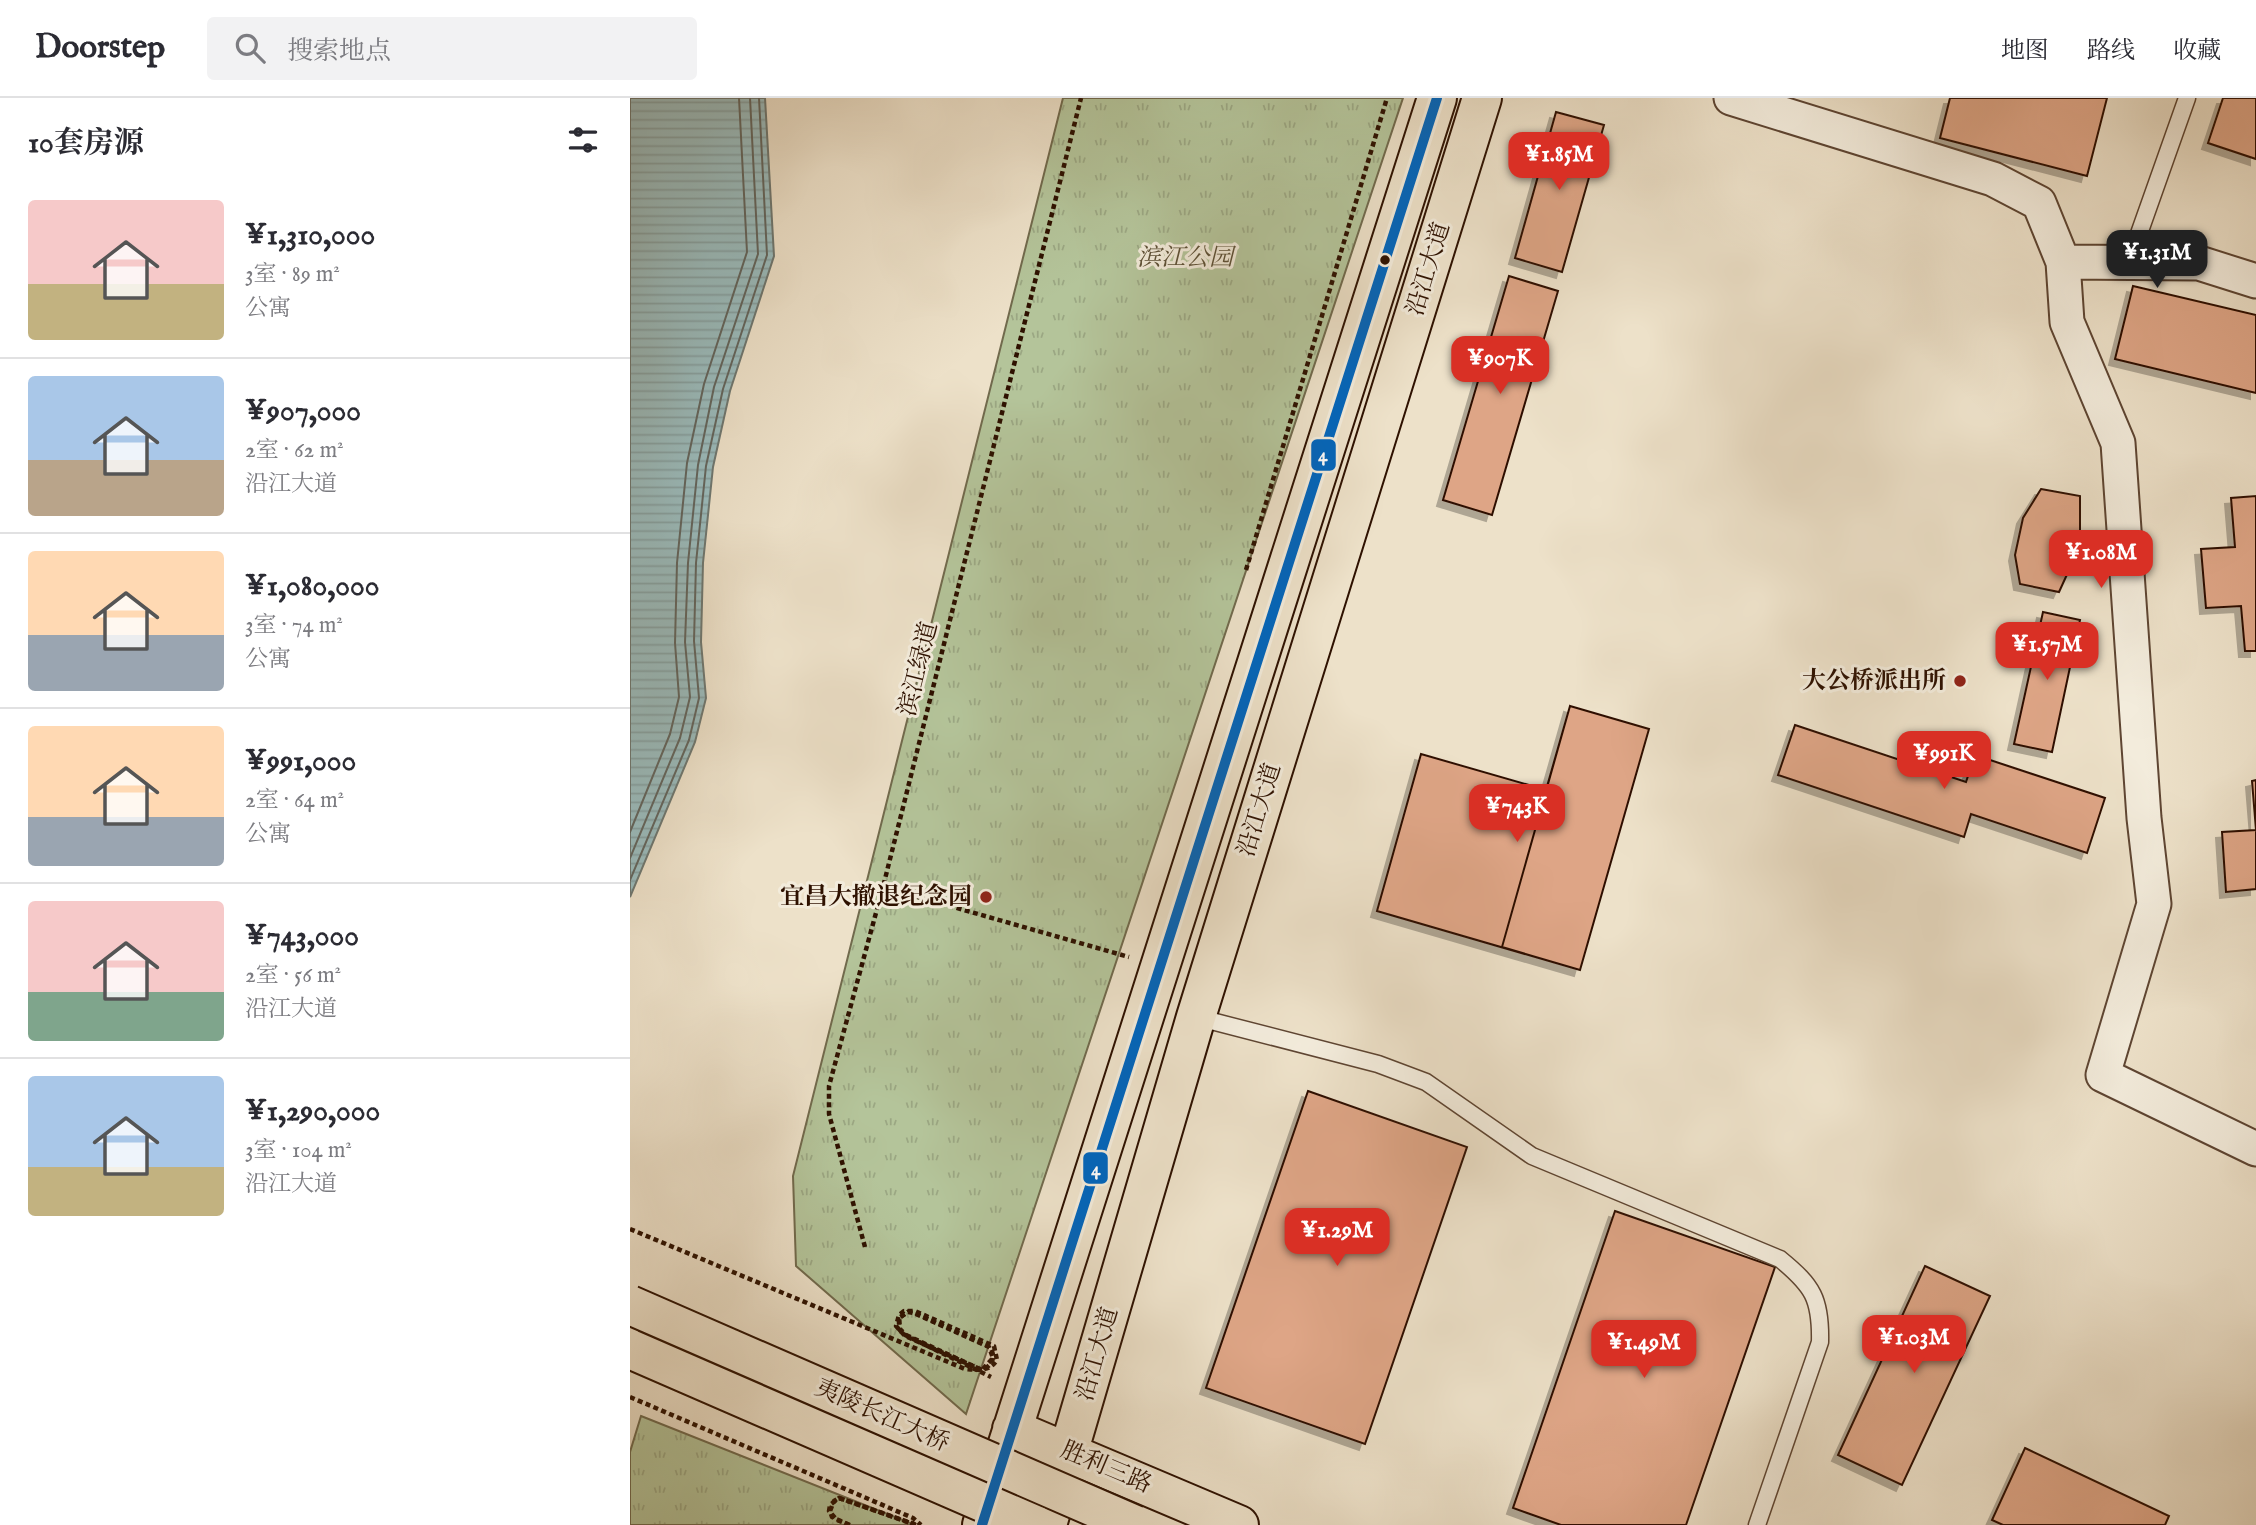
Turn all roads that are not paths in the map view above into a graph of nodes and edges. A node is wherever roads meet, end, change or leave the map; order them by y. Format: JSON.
{"nodes":[{"id":1,"x":1437,"y":98,"type":"edge"},
{"id":2,"x":1482,"y":98,"type":"edge"},
{"id":3,"x":1731,"y":98,"type":"edge"},
{"id":4,"x":2187,"y":98,"type":"edge"},
{"id":5,"x":2063,"y":262,"type":"junction"},
{"id":6,"x":2129,"y":262,"type":"junction"},
{"id":7,"x":2256,"y":281,"type":"edge"},
{"id":8,"x":1196,"y":1017,"type":"junction"},
{"id":9,"x":2256,"y":1149,"type":"edge"},
{"id":10,"x":630,"y":1305,"type":"edge"},
{"id":11,"x":630,"y":1349,"type":"edge"},
{"id":12,"x":1012,"y":1429,"type":"junction"},
{"id":13,"x":1069,"y":1452,"type":"junction"},
{"id":14,"x":982,"y":1525,"type":"edge"},
{"id":15,"x":1035,"y":1525,"type":"edge"},
{"id":16,"x":1046,"y":1525,"type":"edge"},
{"id":17,"x":1135,"y":1525,"type":"edge"},
{"id":18,"x":1239,"y":1525,"type":"edge"},
{"id":19,"x":1757,"y":1525,"type":"edge"}],
"edges":[{"from":1,"to":12,"type":"main road","name":"沿江大道"},
{"from":2,"to":8,"type":"main road","name":"沿江大道"},
{"from":3,"to":5,"type":"street"},
{"from":4,"to":6,"type":"lane"},
{"from":5,"to":6,"type":"street"},
{"from":5,"to":9,"type":"street"},
{"from":6,"to":7,"type":"street"},
{"from":8,"to":13,"type":"main road","name":"沿江大道"},
{"from":8,"to":19,"type":"lane"},
{"from":10,"to":17,"type":"main road","name":"夷陵长江大桥","bridge":true},
{"from":11,"to":15,"type":"main road","name":"夷陵长江大桥","bridge":true},
{"from":12,"to":13,"type":"main road","name":"胜利三路"},
{"from":12,"to":14,"type":"main road","name":"沿江大道"},
{"from":13,"to":16,"type":"main road","name":"沿江大道"},
{"from":13,"to":18,"type":"main road","name":"胜利三路"}]}
